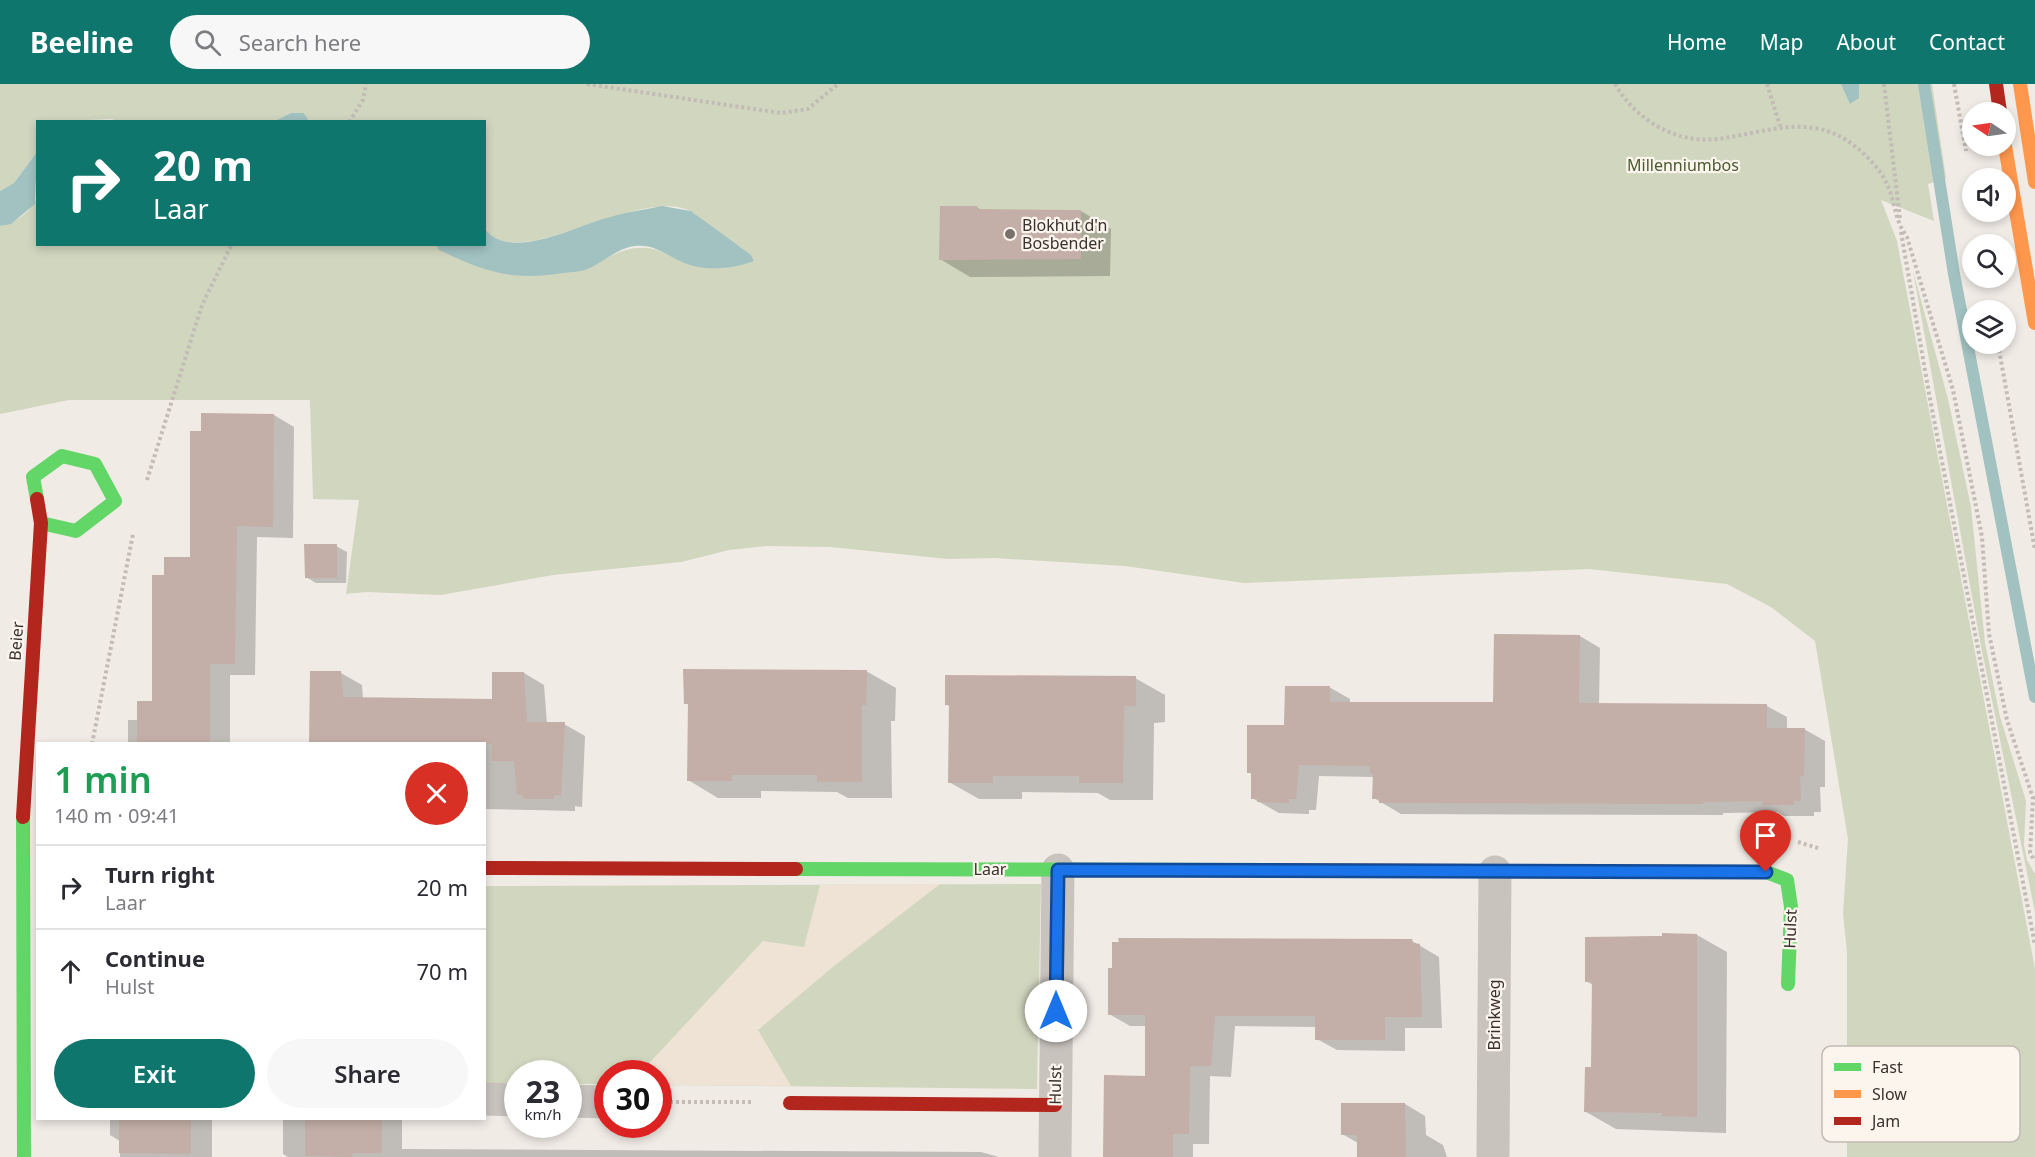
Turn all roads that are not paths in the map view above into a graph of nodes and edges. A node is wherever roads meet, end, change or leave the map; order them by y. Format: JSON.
{"nodes":[{"id":1,"x":1995,"y":84,"type":"edge"},
{"id":2,"x":2020,"y":84,"type":"edge"},
{"id":3,"x":1998,"y":102,"type":"edge"},
{"id":4,"x":2007,"y":156,"type":"edge"},
{"id":5,"x":2035,"y":182,"type":"edge"},
{"id":6,"x":2035,"y":323,"type":"edge"},
{"id":7,"x":41,"y":523,"type":"junction"},
{"id":8,"x":486,"y":868,"type":"edge"},
{"id":9,"x":1058,"y":870,"type":"junction"},
{"id":10,"x":1495,"y":872,"type":"junction"},
{"id":11,"x":1788,"y":984,"type":"dead end"},
{"id":12,"x":486,"y":1099,"type":"edge"},
{"id":13,"x":504,"y":1100,"type":"edge"},
{"id":14,"x":790,"y":1102,"type":"road end"},
{"id":15,"x":1055,"y":1105,"type":"junction"},
{"id":16,"x":24,"y":1157,"type":"edge"},
{"id":17,"x":1054,"y":1157,"type":"edge"},
{"id":18,"x":1493,"y":1157,"type":"edge"}],
"edges":[{"from":1,"to":3,"type":"street"},
{"from":2,"to":5,"type":"street"},
{"from":4,"to":6,"type":"street"},
{"from":7,"to":7,"type":"street","name":"Beier"},
{"from":7,"to":16,"type":"street","name":"Beier"},
{"from":8,"to":9,"type":"street","name":"Laar"},
{"from":9,"to":10,"type":"street","name":"Laar"},
{"from":9,"to":15,"type":"street","name":"Hulst"},
{"from":10,"to":11,"type":"street","name":"Hulst"},
{"from":10,"to":18,"type":"street","name":"Brinkweg"},
{"from":12,"to":13,"type":"street"},
{"from":14,"to":15,"type":"street"},
{"from":15,"to":17,"type":"street","name":"Hulst"}]}
